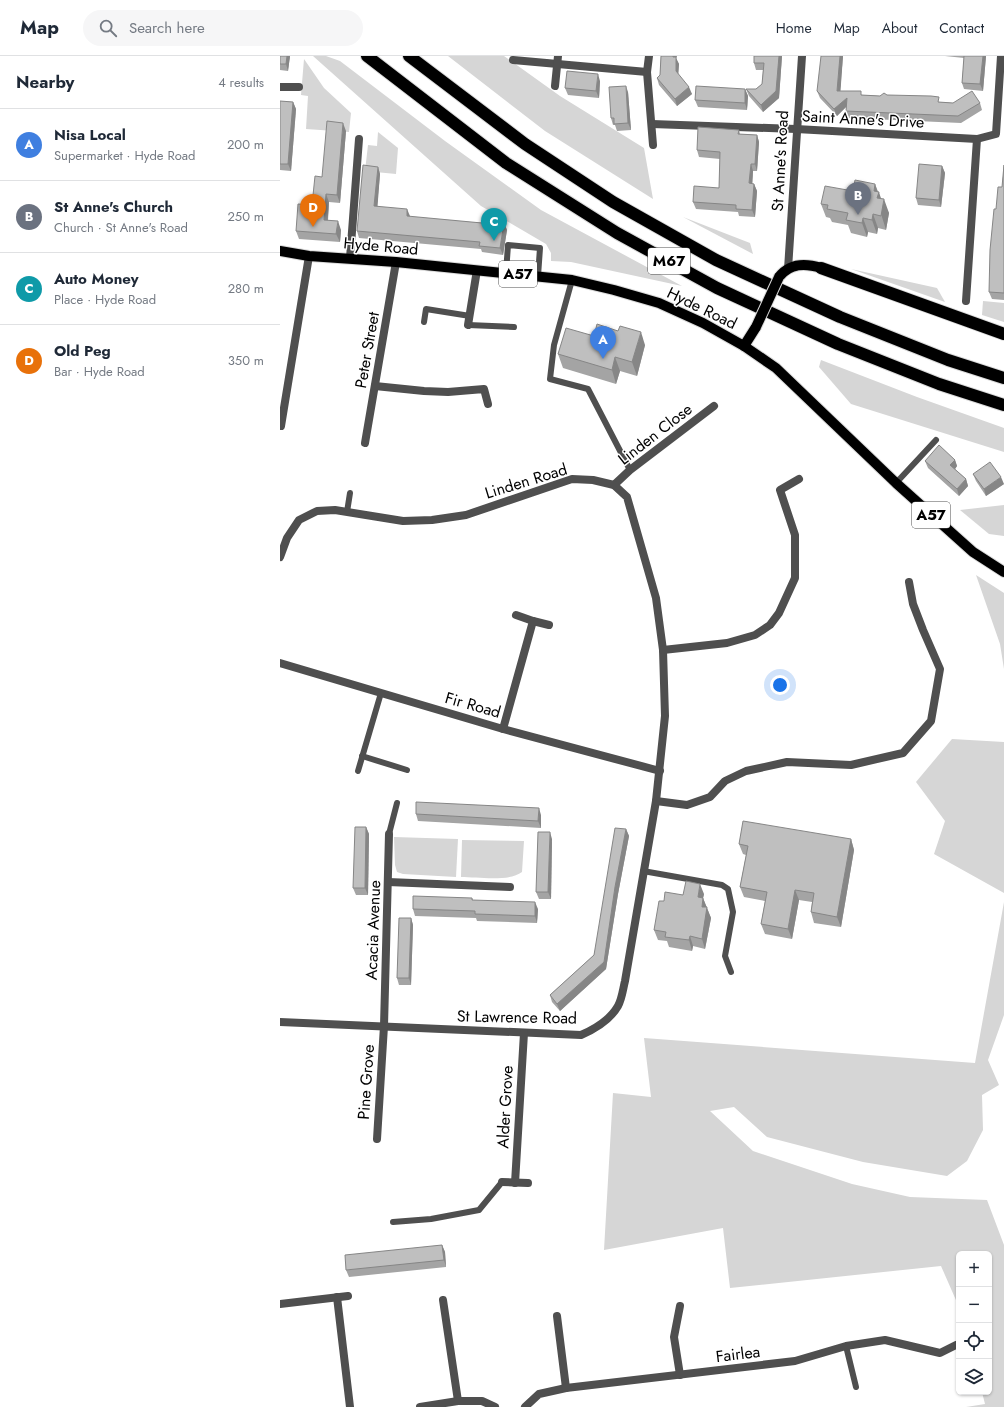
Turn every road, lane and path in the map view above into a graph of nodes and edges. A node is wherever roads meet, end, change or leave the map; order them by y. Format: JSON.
{"nodes":[{"id":1,"x":366,"y":56,"type":"edge"},
{"id":2,"x":409,"y":56,"type":"edge"},
{"id":3,"x":649,"y":56,"type":"edge"},
{"id":4,"x":802,"y":56,"type":"edge"},
{"id":5,"x":1001,"y":56,"type":"edge"},
{"id":6,"x":513,"y":60,"type":"dead end"},
{"id":7,"x":558,"y":60,"type":"edge"},
{"id":8,"x":647,"y":72,"type":"junction"},
{"id":9,"x":555,"y":86,"type":"dead end"},
{"id":10,"x":280,"y":87,"type":"edge"},
{"id":11,"x":299,"y":87,"type":"dead end"},
{"id":12,"x":652,"y":124,"type":"junction"},
{"id":13,"x":796,"y":129,"type":"junction"},
{"id":14,"x":359,"y":139,"type":"dead end"},
{"id":15,"x":977,"y":139,"type":"junction"},
{"id":16,"x":653,"y":145,"type":"dead end"},
{"id":17,"x":280,"y":251,"type":"edge"},
{"id":18,"x":309,"y":256,"type":"junction"},
{"id":19,"x":350,"y":258,"type":"junction"},
{"id":20,"x":396,"y":262,"type":"junction"},
{"id":21,"x":821,"y":268,"type":"joint"},
{"id":22,"x":788,"y":269,"type":"junction"},
{"id":23,"x":477,"y":270,"type":"junction"},
{"id":24,"x":506,"y":273,"type":"junction"},
{"id":25,"x":538,"y":276,"type":"junction"},
{"id":26,"x":572,"y":280,"type":"junction"},
{"id":27,"x":966,"y":301,"type":"dead end"},
{"id":28,"x":470,"y":316,"type":"junction"},
{"id":29,"x":424,"y":322,"type":"dead end"},
{"id":30,"x":468,"y":325,"type":"joint"},
{"id":31,"x":514,"y":327,"type":"dead end"},
{"id":32,"x":1004,"y":334,"type":"edge"},
{"id":33,"x":744,"y":346,"type":"junction"},
{"id":34,"x":1004,"y":378,"type":"edge"},
{"id":35,"x":375,"y":386,"type":"junction"},
{"id":36,"x":488,"y":404,"type":"dead end"},
{"id":37,"x":714,"y":406,"type":"dead end"},
{"id":38,"x":1004,"y":406,"type":"edge"},
{"id":39,"x":281,"y":426,"type":"dead end"},
{"id":40,"x":936,"y":440,"type":"dead end"},
{"id":41,"x":365,"y":443,"type":"dead end"},
{"id":42,"x":630,"y":470,"type":"junction"},
{"id":43,"x":799,"y":479,"type":"dead end"},
{"id":44,"x":896,"y":483,"type":"junction"},
{"id":45,"x":614,"y":485,"type":"junction"},
{"id":46,"x":350,"y":493,"type":"dead end"},
{"id":47,"x":347,"y":512,"type":"junction"},
{"id":48,"x":280,"y":557,"type":"edge"},
{"id":49,"x":1004,"y":572,"type":"edge"},
{"id":50,"x":909,"y":582,"type":"dead end"},
{"id":51,"x":516,"y":615,"type":"dead end"},
{"id":52,"x":533,"y":621,"type":"junction"},
{"id":53,"x":549,"y":625,"type":"dead end"},
{"id":54,"x":663,"y":650,"type":"junction"},
{"id":55,"x":280,"y":663,"type":"edge"},
{"id":56,"x":381,"y":693,"type":"junction"},
{"id":57,"x":503,"y":729,"type":"junction"},
{"id":58,"x":362,"y":756,"type":"junction"},
{"id":59,"x":407,"y":770,"type":"dead end"},
{"id":60,"x":358,"y":771,"type":"dead end"},
{"id":61,"x":660,"y":771,"type":"junction"},
{"id":62,"x":656,"y":801,"type":"junction"},
{"id":63,"x":397,"y":803,"type":"dead end"},
{"id":64,"x":389,"y":834,"type":"joint"},
{"id":65,"x":643,"y":871,"type":"junction"},
{"id":66,"x":388,"y":882,"type":"junction"},
{"id":67,"x":510,"y":887,"type":"dead end"},
{"id":68,"x":731,"y":972,"type":"dead end"},
{"id":69,"x":280,"y":1022,"type":"edge"},
{"id":70,"x":384,"y":1026,"type":"junction"},
{"id":71,"x":524,"y":1033,"type":"junction"},
{"id":72,"x":377,"y":1139,"type":"dead end"},
{"id":73,"x":502,"y":1182,"type":"joint"},
{"id":74,"x":515,"y":1183,"type":"junction"},
{"id":75,"x":528,"y":1183,"type":"dead end"},
{"id":76,"x":392,"y":1222,"type":"dead end"},
{"id":77,"x":348,"y":1296,"type":"dead end"},
{"id":78,"x":337,"y":1297,"type":"junction"},
{"id":79,"x":443,"y":1300,"type":"dead end"},
{"id":80,"x":280,"y":1304,"type":"edge"},
{"id":81,"x":680,"y":1306,"type":"dead end"},
{"id":82,"x":557,"y":1316,"type":"dead end"},
{"id":83,"x":956,"y":1345,"type":"dead end"},
{"id":84,"x":846,"y":1346,"type":"junction"},
{"id":85,"x":680,"y":1375,"type":"junction"},
{"id":86,"x":856,"y":1387,"type":"dead end"},
{"id":87,"x":566,"y":1388,"type":"junction"},
{"id":88,"x":458,"y":1401,"type":"junction"},
{"id":89,"x":350,"y":1407,"type":"edge"},
{"id":90,"x":420,"y":1407,"type":"edge"},
{"id":91,"x":495,"y":1407,"type":"edge"},
{"id":92,"x":524,"y":1407,"type":"edge"}],
"edges":[{"from":1,"to":38,"type":"highway","number":"M67"},
{"from":2,"to":34,"type":"highway","number":"M67"},
{"from":3,"to":8,"type":"street"},
{"from":4,"to":13,"type":"street","name":"St Anne's Road"},
{"from":5,"to":15,"type":"street","name":"Saint Anne's Drive"},
{"from":6,"to":7,"type":"street"},
{"from":7,"to":8,"type":"street"},
{"from":7,"to":9,"type":"street"},
{"from":8,"to":12,"type":"street"},
{"from":10,"to":11,"type":"street"},
{"from":12,"to":13,"type":"street","name":"Saint Anne's Drive"},
{"from":12,"to":16,"type":"street"},
{"from":13,"to":15,"type":"street","name":"Saint Anne's Drive"},
{"from":13,"to":22,"type":"street","name":"St Anne's Road"},
{"from":14,"to":19,"type":"street"},
{"from":15,"to":27,"type":"street"},
{"from":17,"to":18,"type":"main road","name":"Hyde Road","number":"A57"},
{"from":18,"to":19,"type":"main road","name":"Hyde Road","number":"A57"},
{"from":18,"to":39,"type":"street"},
{"from":19,"to":20,"type":"main road","name":"Hyde Road","number":"A57"},
{"from":20,"to":23,"type":"main road","name":"Hyde Road","number":"A57"},
{"from":20,"to":35,"type":"street","name":"Peter Street"},
{"from":21,"to":22,"type":"main road"},
{"from":21,"to":32,"type":"highway"},
{"from":22,"to":33,"type":"main road","bridge":true},
{"from":23,"to":24,"type":"main road","name":"Hyde Road","number":"A57"},
{"from":23,"to":28,"type":"street"},
{"from":24,"to":25,"type":"main road","name":"Hyde Road","number":"A57"},
{"from":24,"to":25,"type":"lane"},
{"from":25,"to":26,"type":"main road","name":"Hyde Road","number":"A57"},
{"from":26,"to":33,"type":"main road","name":"Hyde Road","number":"A57"},
{"from":26,"to":42,"type":"lane"},
{"from":28,"to":29,"type":"lane"},
{"from":28,"to":30,"type":"street"},
{"from":30,"to":31,"type":"lane"},
{"from":33,"to":44,"type":"main road","name":"Hyde Road","number":"A57"},
{"from":35,"to":36,"type":"street"},
{"from":35,"to":41,"type":"street","name":"Peter Street"},
{"from":37,"to":42,"type":"street","name":"Linden Close"},
{"from":40,"to":44,"type":"lane"},
{"from":42,"to":45,"type":"street","name":"Linden Close"},
{"from":43,"to":54,"type":"street"},
{"from":44,"to":49,"type":"main road","name":"Hyde Road","number":"A57"},
{"from":45,"to":47,"type":"street","name":"Linden Road"},
{"from":45,"to":54,"type":"street"},
{"from":46,"to":47,"type":"lane"},
{"from":47,"to":48,"type":"street","name":"Linden Road"},
{"from":50,"to":62,"type":"street"},
{"from":51,"to":52,"type":"street"},
{"from":52,"to":53,"type":"street"},
{"from":52,"to":57,"type":"street"},
{"from":54,"to":61,"type":"street"},
{"from":55,"to":56,"type":"street","name":"Fir Road"},
{"from":56,"to":57,"type":"street","name":"Fir Road"},
{"from":56,"to":58,"type":"lane"},
{"from":57,"to":61,"type":"street","name":"Fir Road"},
{"from":58,"to":59,"type":"lane"},
{"from":58,"to":60,"type":"lane"},
{"from":61,"to":62,"type":"street"},
{"from":62,"to":65,"type":"street","name":"St Lawrence Road"},
{"from":63,"to":64,"type":"lane"},
{"from":64,"to":66,"type":"street","name":"Acacia Avenue"},
{"from":65,"to":68,"type":"lane"},
{"from":65,"to":71,"type":"street","name":"St Lawrence Road"},
{"from":66,"to":67,"type":"street"},
{"from":66,"to":70,"type":"street","name":"Acacia Avenue"},
{"from":69,"to":70,"type":"street","name":"St Lawrence Road"},
{"from":70,"to":71,"type":"street","name":"St Lawrence Road"},
{"from":70,"to":72,"type":"street","name":"Pine Grove"},
{"from":71,"to":74,"type":"street","name":"Alder Grove"},
{"from":73,"to":74,"type":"street"},
{"from":73,"to":76,"type":"lane"},
{"from":74,"to":75,"type":"street"},
{"from":77,"to":78,"type":"street"},
{"from":78,"to":80,"type":"street"},
{"from":78,"to":89,"type":"street"},
{"from":79,"to":88,"type":"street"},
{"from":81,"to":85,"type":"street"},
{"from":82,"to":87,"type":"street"},
{"from":83,"to":84,"type":"street","name":"Fairlea"},
{"from":84,"to":85,"type":"street","name":"Fairlea"},
{"from":84,"to":86,"type":"lane"},
{"from":85,"to":87,"type":"street","name":"Fairlea"},
{"from":87,"to":92,"type":"street","name":"Fairlea"},
{"from":88,"to":90,"type":"street"},
{"from":88,"to":91,"type":"street"}]}
